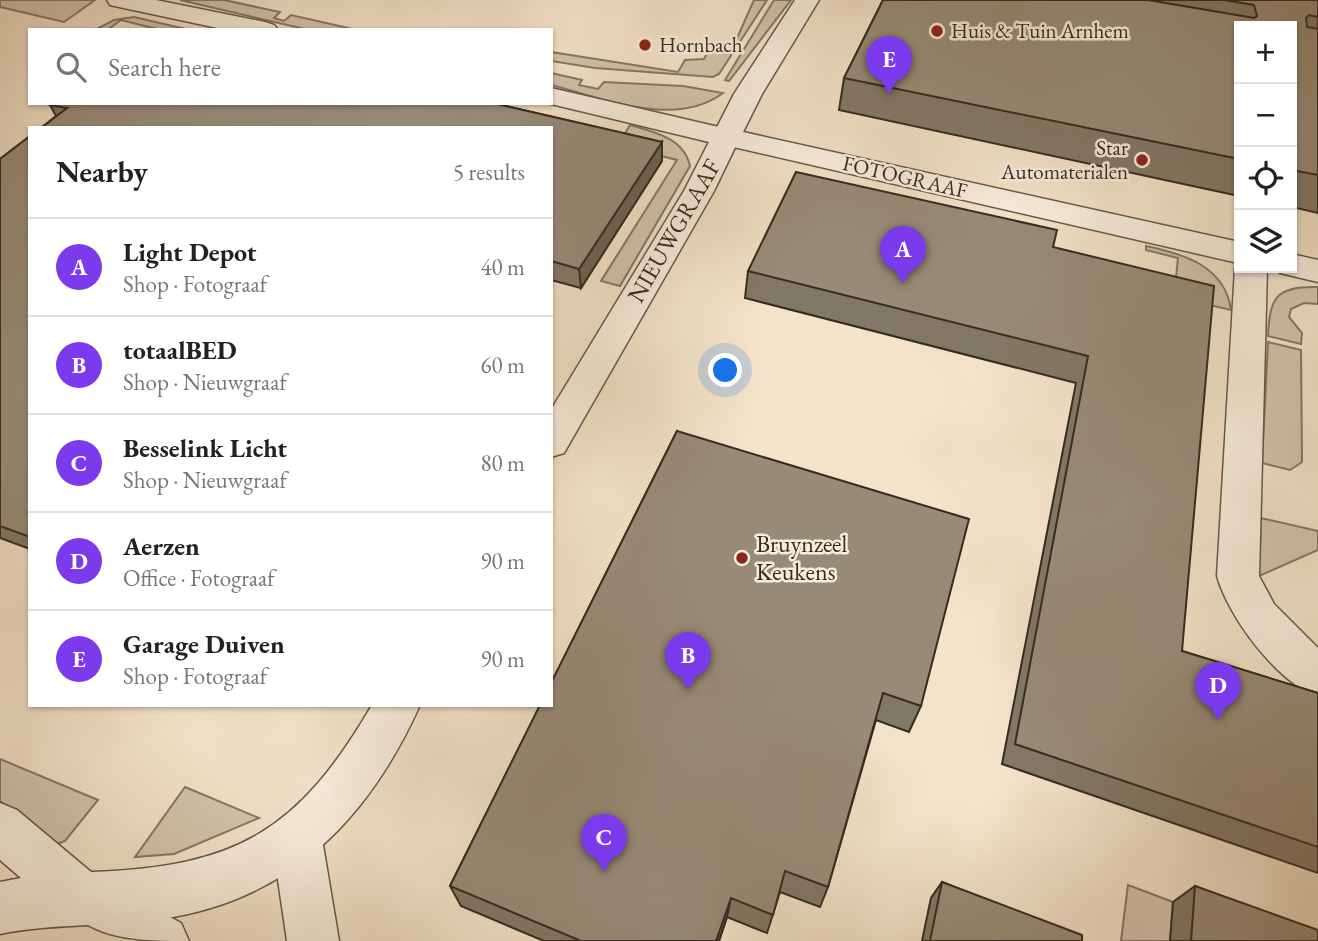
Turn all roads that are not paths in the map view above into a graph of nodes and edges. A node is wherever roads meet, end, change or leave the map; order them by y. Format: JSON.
{"nodes":[{"id":1,"x":119,"y":0,"type":"edge"},
{"id":2,"x":807,"y":0,"type":"edge"},
{"id":3,"x":255,"y":28,"type":"edge"},
{"id":4,"x":553,"y":96,"type":"edge"},
{"id":5,"x":726,"y":137,"type":"junction"},
{"id":6,"x":1234,"y":252,"type":"edge"},
{"id":7,"x":1297,"y":266,"type":"edge"},
{"id":8,"x":1318,"y":271,"type":"edge"},
{"id":9,"x":1251,"y":273,"type":"edge"},
{"id":10,"x":553,"y":440,"type":"edge"},
{"id":11,"x":1318,"y":677,"type":"edge"},
{"id":12,"x":396,"y":707,"type":"edge"},
{"id":13,"x":0,"y":827,"type":"edge"},
{"id":14,"x":297,"y":839,"type":"junction"},
{"id":15,"x":85,"y":896,"type":"junction"},
{"id":16,"x":0,"y":908,"type":"edge"},
{"id":17,"x":163,"y":941,"type":"edge"},
{"id":18,"x":313,"y":941,"type":"edge"}],
"edges":[{"from":1,"to":3,"type":"street"},
{"from":2,"to":5,"type":"street"},
{"from":4,"to":5,"type":"street","name":"NIEUWGRAAF"},
{"from":5,"to":6,"type":"street","name":"FOTOGRAAF"},
{"from":5,"to":10,"type":"street","name":"NIEUWGRAAF"},
{"from":7,"to":8,"type":"street"},
{"from":9,"to":11,"type":"street"},
{"from":12,"to":14,"type":"street"},
{"from":13,"to":15,"type":"street"},
{"from":14,"to":15,"type":"street"},
{"from":14,"to":18,"type":"street"},
{"from":15,"to":16,"type":"street"},
{"from":15,"to":17,"type":"street"}]}
